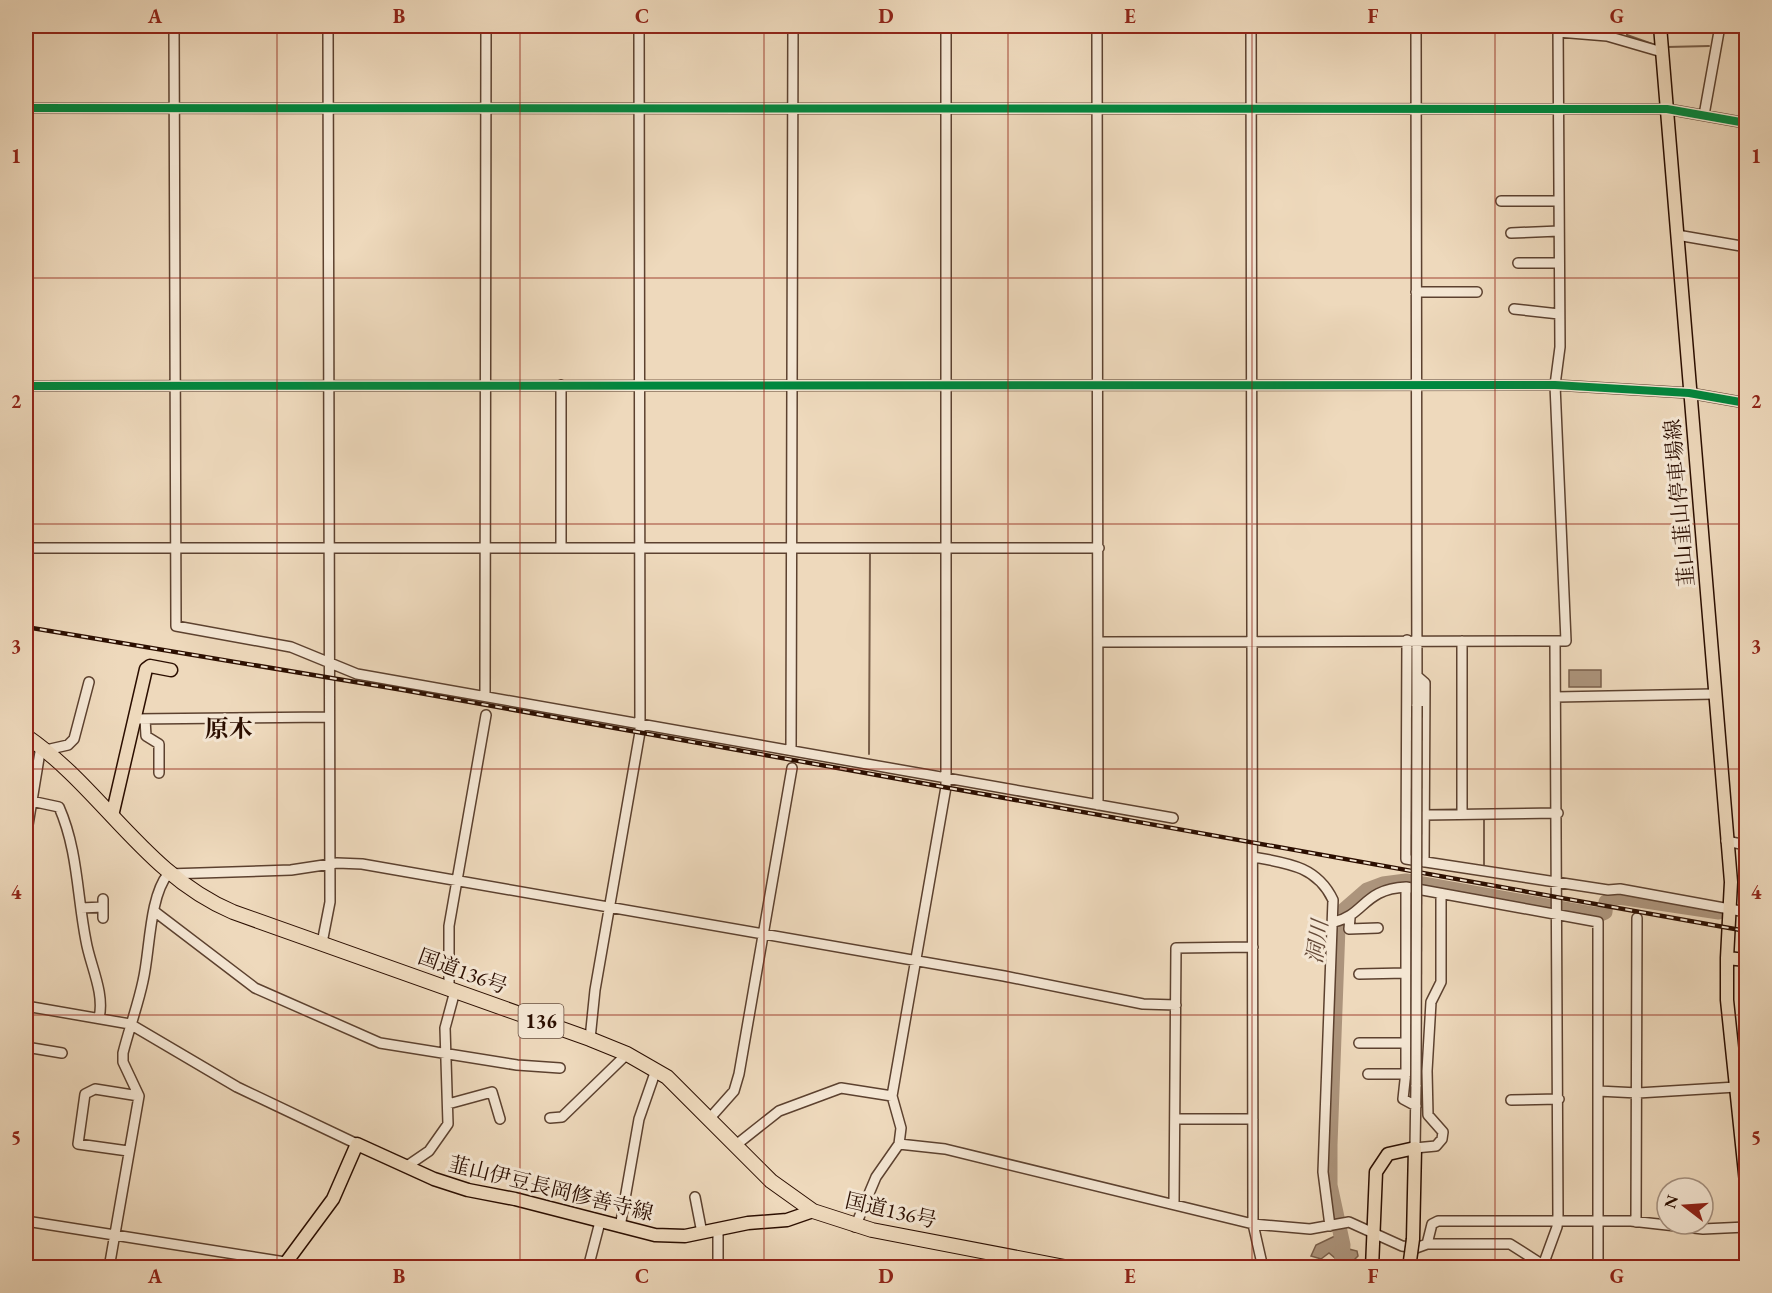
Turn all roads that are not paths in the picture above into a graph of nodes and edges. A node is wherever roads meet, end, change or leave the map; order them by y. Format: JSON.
{"nodes":[{"id":1,"x":174,"y":26,"type":"edge"},
{"id":2,"x":328,"y":26,"type":"edge"},
{"id":3,"x":486,"y":26,"type":"edge"},
{"id":4,"x":639,"y":26,"type":"edge"},
{"id":5,"x":793,"y":26,"type":"edge"},
{"id":6,"x":946,"y":26,"type":"edge"},
{"id":7,"x":1097,"y":26,"type":"edge"},
{"id":8,"x":1251,"y":26,"type":"edge"},
{"id":9,"x":1416,"y":26,"type":"edge"},
{"id":10,"x":1659,"y":26,"type":"edge"},
{"id":11,"x":1719,"y":26,"type":"edge"},
{"id":12,"x":1558,"y":29,"type":"edge"},
{"id":13,"x":1662,"y":52,"type":"junction"},
{"id":14,"x":26,"y":108,"type":"edge"},
{"id":15,"x":174,"y":108,"type":"junction"},
{"id":16,"x":638,"y":108,"type":"junction"},
{"id":17,"x":793,"y":108,"type":"junction"},
{"id":18,"x":945,"y":108,"type":"junction"},
{"id":19,"x":1417,"y":108,"type":"junction"},
{"id":20,"x":1558,"y":108,"type":"junction"},
{"id":21,"x":328,"y":109,"type":"junction"},
{"id":22,"x":1097,"y":109,"type":"junction"},
{"id":23,"x":1251,"y":109,"type":"junction"},
{"id":24,"x":1666,"y":109,"type":"junction"},
{"id":25,"x":486,"y":110,"type":"junction"},
{"id":26,"x":1704,"y":115,"type":"junction"},
{"id":27,"x":1746,"y":123,"type":"edge"},
{"id":28,"x":1501,"y":201,"type":"dead end"},
{"id":29,"x":1559,"y":201,"type":"junction"},
{"id":30,"x":1559,"y":231,"type":"junction"},
{"id":31,"x":1511,"y":233,"type":"dead end"},
{"id":32,"x":1677,"y":235,"type":"junction"},
{"id":33,"x":1740,"y":246,"type":"dead end"},
{"id":34,"x":1518,"y":263,"type":"dead end"},
{"id":35,"x":1559,"y":263,"type":"junction"},
{"id":36,"x":1416,"y":292,"type":"junction"},
{"id":37,"x":1477,"y":292,"type":"dead end"},
{"id":38,"x":1514,"y":309,"type":"dead end"},
{"id":39,"x":1559,"y":314,"type":"junction"},
{"id":40,"x":561,"y":385,"type":"junction"},
{"id":41,"x":639,"y":385,"type":"junction"},
{"id":42,"x":791,"y":385,"type":"junction"},
{"id":43,"x":1252,"y":385,"type":"junction"},
{"id":44,"x":1416,"y":385,"type":"junction"},
{"id":45,"x":1555,"y":385,"type":"junction"},
{"id":46,"x":26,"y":386,"type":"edge"},
{"id":47,"x":329,"y":386,"type":"junction"},
{"id":48,"x":485,"y":386,"type":"junction"},
{"id":49,"x":946,"y":386,"type":"junction"},
{"id":50,"x":1099,"y":386,"type":"junction"},
{"id":51,"x":176,"y":387,"type":"junction"},
{"id":52,"x":1689,"y":393,"type":"junction"},
{"id":53,"x":1746,"y":403,"type":"edge"},
{"id":54,"x":330,"y":547,"type":"junction"},
{"id":55,"x":485,"y":547,"type":"junction"},
{"id":56,"x":561,"y":547,"type":"junction"},
{"id":57,"x":791,"y":547,"type":"junction"},
{"id":58,"x":946,"y":547,"type":"junction"},
{"id":59,"x":26,"y":548,"type":"edge"},
{"id":60,"x":176,"y":548,"type":"junction"},
{"id":61,"x":638,"y":548,"type":"junction"},
{"id":62,"x":1099,"y":548,"type":"junction"},
{"id":63,"x":1251,"y":640,"type":"junction"},
{"id":64,"x":1407,"y":640,"type":"junction"},
{"id":65,"x":1418,"y":640,"type":"junction"},
{"id":66,"x":1462,"y":640,"type":"junction"},
{"id":67,"x":1098,"y":642,"type":"junction"},
{"id":68,"x":1555,"y":642,"type":"junction"},
{"id":69,"x":330,"y":663,"type":"junction"},
{"id":70,"x":171,"y":670,"type":"dead end"},
{"id":71,"x":1417,"y":676,"type":"junction"},
{"id":72,"x":89,"y":682,"type":"dead end"},
{"id":73,"x":1714,"y":694,"type":"junction"},
{"id":74,"x":485,"y":696,"type":"junction"},
{"id":75,"x":1556,"y":697,"type":"junction"},
{"id":76,"x":486,"y":715,"type":"dead end"},
{"id":77,"x":329,"y":717,"type":"junction"},
{"id":78,"x":140,"y":719,"type":"junction"},
{"id":79,"x":640,"y":723,"type":"junction"},
{"id":80,"x":26,"y":735,"type":"edge"},
{"id":81,"x":43,"y":748,"type":"junction"},
{"id":82,"x":790,"y":750,"type":"junction"},
{"id":83,"x":792,"y":768,"type":"dead end"},
{"id":84,"x":159,"y":773,"type":"dead end"},
{"id":85,"x":946,"y":778,"type":"junction"},
{"id":86,"x":31,"y":801,"type":"junction"},
{"id":87,"x":1098,"y":805,"type":"junction"},
{"id":88,"x":1558,"y":813,"type":"junction"},
{"id":89,"x":1462,"y":814,"type":"junction"},
{"id":90,"x":1424,"y":815,"type":"junction"},
{"id":91,"x":112,"y":816,"type":"junction"},
{"id":92,"x":1173,"y":818,"type":"dead end"},
{"id":93,"x":26,"y":837,"type":"edge"},
{"id":94,"x":1725,"y":841,"type":"junction"},
{"id":95,"x":1746,"y":844,"type":"edge"},
{"id":96,"x":1252,"y":857,"type":"junction"},
{"id":97,"x":1424,"y":862,"type":"junction"},
{"id":98,"x":329,"y":865,"type":"junction"},
{"id":99,"x":168,"y":874,"type":"junction"},
{"id":100,"x":456,"y":880,"type":"junction"},
{"id":101,"x":1558,"y":883,"type":"junction"},
{"id":102,"x":1406,"y":888,"type":"junction"},
{"id":103,"x":1441,"y":894,"type":"junction"},
{"id":104,"x":610,"y":907,"type":"junction"},
{"id":105,"x":81,"y":908,"type":"junction"},
{"id":106,"x":1731,"y":909,"type":"junction"},
{"id":107,"x":1558,"y":910,"type":"junction"},
{"id":108,"x":154,"y":911,"type":"junction"},
{"id":109,"x":1746,"y":912,"type":"edge"},
{"id":110,"x":103,"y":918,"type":"dead end"},
{"id":111,"x":1637,"y":918,"type":"dead end"},
{"id":112,"x":1348,"y":919,"type":"junction"},
{"id":113,"x":1334,"y":922,"type":"junction"},
{"id":114,"x":1378,"y":928,"type":"dead end"},
{"id":115,"x":763,"y":935,"type":"junction"},
{"id":116,"x":322,"y":943,"type":"junction"},
{"id":117,"x":1253,"y":947,"type":"junction"},
{"id":118,"x":1727,"y":958,"type":"junction"},
{"id":119,"x":1746,"y":960,"type":"edge"},
{"id":120,"x":916,"y":963,"type":"junction"},
{"id":121,"x":1359,"y":974,"type":"dead end"},
{"id":122,"x":1406,"y":974,"type":"junction"},
{"id":123,"x":452,"y":990,"type":"junction"},
{"id":124,"x":1176,"y":1005,"type":"junction"},
{"id":125,"x":26,"y":1006,"type":"edge"},
{"id":126,"x":99,"y":1018,"type":"junction"},
{"id":127,"x":130,"y":1024,"type":"junction"},
{"id":128,"x":590,"y":1039,"type":"junction"},
{"id":129,"x":1359,"y":1043,"type":"dead end"},
{"id":130,"x":1406,"y":1043,"type":"junction"},
{"id":131,"x":26,"y":1047,"type":"edge"},
{"id":132,"x":62,"y":1053,"type":"dead end"},
{"id":133,"x":446,"y":1053,"type":"junction"},
{"id":134,"x":627,"y":1054,"type":"junction"},
{"id":135,"x":1740,"y":1062,"type":"edge"},
{"id":136,"x":560,"y":1068,"type":"dead end"},
{"id":137,"x":656,"y":1070,"type":"junction"},
{"id":138,"x":1368,"y":1074,"type":"dead end"},
{"id":139,"x":1406,"y":1074,"type":"junction"},
{"id":140,"x":1736,"y":1087,"type":"junction"},
{"id":141,"x":1598,"y":1091,"type":"junction"},
{"id":142,"x":1638,"y":1093,"type":"junction"},
{"id":143,"x":139,"y":1096,"type":"junction"},
{"id":144,"x":892,"y":1096,"type":"junction"},
{"id":145,"x":1511,"y":1100,"type":"dead end"},
{"id":146,"x":1558,"y":1100,"type":"junction"},
{"id":147,"x":448,"y":1104,"type":"junction"},
{"id":148,"x":1416,"y":1106,"type":"junction"},
{"id":149,"x":550,"y":1118,"type":"dead end"},
{"id":150,"x":710,"y":1118,"type":"junction"},
{"id":151,"x":500,"y":1119,"type":"dead end"},
{"id":152,"x":1175,"y":1119,"type":"junction"},
{"id":153,"x":1253,"y":1119,"type":"junction"},
{"id":154,"x":357,"y":1144,"type":"junction"},
{"id":155,"x":899,"y":1144,"type":"junction"},
{"id":156,"x":736,"y":1145,"type":"junction"},
{"id":157,"x":1415,"y":1148,"type":"junction"},
{"id":158,"x":128,"y":1151,"type":"junction"},
{"id":159,"x":407,"y":1166,"type":"junction"},
{"id":160,"x":1746,"y":1183,"type":"edge"},
{"id":161,"x":695,"y":1197,"type":"dead end"},
{"id":162,"x":1174,"y":1204,"type":"junction"},
{"id":163,"x":813,"y":1211,"type":"junction"},
{"id":164,"x":26,"y":1221,"type":"edge"},
{"id":165,"x":1598,"y":1221,"type":"junction"},
{"id":166,"x":600,"y":1222,"type":"junction"},
{"id":167,"x":1558,"y":1222,"type":"junction"},
{"id":168,"x":1636,"y":1222,"type":"junction"},
{"id":169,"x":1253,"y":1224,"type":"junction"},
{"id":170,"x":1331,"y":1225,"type":"junction"},
{"id":171,"x":620,"y":1227,"type":"junction"},
{"id":172,"x":855,"y":1227,"type":"junction"},
{"id":173,"x":1746,"y":1227,"type":"edge"},
{"id":174,"x":717,"y":1230,"type":"junction"},
{"id":175,"x":702,"y":1233,"type":"junction"},
{"id":176,"x":1376,"y":1234,"type":"junction"},
{"id":177,"x":114,"y":1235,"type":"junction"},
{"id":178,"x":1427,"y":1244,"type":"junction"},
{"id":179,"x":284,"y":1265,"type":"edge"},
{"id":180,"x":1543,"y":1266,"type":"edge"},
{"id":181,"x":109,"y":1268,"type":"edge"},
{"id":182,"x":588,"y":1268,"type":"edge"},
{"id":183,"x":718,"y":1268,"type":"edge"},
{"id":184,"x":1070,"y":1268,"type":"edge"},
{"id":185,"x":1263,"y":1268,"type":"edge"},
{"id":186,"x":1372,"y":1268,"type":"edge"},
{"id":187,"x":1408,"y":1268,"type":"edge"},
{"id":188,"x":1572,"y":1268,"type":"edge"},
{"id":189,"x":1598,"y":1268,"type":"edge"}],
"edges":[{"from":1,"to":15,"type":"street"},
{"from":2,"to":21,"type":"street"},
{"from":3,"to":25,"type":"street"},
{"from":4,"to":16,"type":"street"},
{"from":5,"to":17,"type":"street"},
{"from":6,"to":18,"type":"street"},
{"from":7,"to":22,"type":"street"},
{"from":8,"to":23,"type":"street"},
{"from":9,"to":19,"type":"street"},
{"from":10,"to":13,"type":"main road","name":"韮山韮山停車場線"},
{"from":11,"to":26,"type":"street"},
{"from":12,"to":13,"type":"street"},
{"from":12,"to":20,"type":"street"},
{"from":13,"to":24,"type":"main road","name":"韮山韮山停車場線"},
{"from":14,"to":15,"type":"street"},
{"from":15,"to":21,"type":"street"},
{"from":15,"to":51,"type":"street"},
{"from":16,"to":17,"type":"street"},
{"from":16,"to":25,"type":"street"},
{"from":16,"to":41,"type":"street"},
{"from":17,"to":18,"type":"street"},
{"from":17,"to":42,"type":"street"},
{"from":18,"to":22,"type":"street"},
{"from":18,"to":49,"type":"street"},
{"from":19,"to":20,"type":"street"},
{"from":19,"to":23,"type":"street"},
{"from":19,"to":36,"type":"street"},
{"from":20,"to":24,"type":"street"},
{"from":20,"to":29,"type":"street"},
{"from":21,"to":25,"type":"street"},
{"from":21,"to":47,"type":"street"},
{"from":22,"to":23,"type":"street"},
{"from":22,"to":50,"type":"street"},
{"from":23,"to":43,"type":"street"},
{"from":24,"to":26,"type":"street"},
{"from":24,"to":32,"type":"main road","name":"韮山韮山停車場線"},
{"from":25,"to":48,"type":"street"},
{"from":26,"to":27,"type":"street"},
{"from":28,"to":29,"type":"street"},
{"from":29,"to":30,"type":"street"},
{"from":30,"to":31,"type":"street"},
{"from":30,"to":35,"type":"street"},
{"from":32,"to":33,"type":"street"},
{"from":32,"to":52,"type":"main road","name":"韮山韮山停車場線"},
{"from":34,"to":35,"type":"street"},
{"from":35,"to":39,"type":"street"},
{"from":36,"to":37,"type":"street"},
{"from":36,"to":44,"type":"street"},
{"from":38,"to":39,"type":"street"},
{"from":39,"to":45,"type":"street"},
{"from":40,"to":41,"type":"street"},
{"from":40,"to":48,"type":"street"},
{"from":40,"to":56,"type":"street"},
{"from":41,"to":42,"type":"street"},
{"from":41,"to":61,"type":"street"},
{"from":42,"to":49,"type":"street"},
{"from":42,"to":57,"type":"street"},
{"from":43,"to":44,"type":"street"},
{"from":43,"to":50,"type":"street"},
{"from":43,"to":63,"type":"street"},
{"from":44,"to":45,"type":"street"},
{"from":44,"to":65,"type":"street"},
{"from":45,"to":52,"type":"street"},
{"from":45,"to":68,"type":"street"},
{"from":46,"to":51,"type":"street"},
{"from":47,"to":48,"type":"street"},
{"from":47,"to":51,"type":"street"},
{"from":47,"to":54,"type":"street"},
{"from":48,"to":55,"type":"street"},
{"from":49,"to":50,"type":"street"},
{"from":49,"to":58,"type":"street"},
{"from":50,"to":62,"type":"street"},
{"from":51,"to":60,"type":"street"},
{"from":52,"to":53,"type":"street"},
{"from":52,"to":73,"type":"main road","name":"韮山韮山停車場線"},
{"from":54,"to":55,"type":"street"},
{"from":54,"to":60,"type":"street"},
{"from":54,"to":69,"type":"street"},
{"from":55,"to":56,"type":"street"},
{"from":55,"to":74,"type":"street"},
{"from":56,"to":61,"type":"street"},
{"from":57,"to":58,"type":"street"},
{"from":57,"to":61,"type":"street"},
{"from":57,"to":82,"type":"street"},
{"from":58,"to":62,"type":"street"},
{"from":58,"to":85,"type":"street"},
{"from":59,"to":60,"type":"street"},
{"from":60,"to":69,"type":"street"},
{"from":61,"to":79,"type":"street"},
{"from":62,"to":67,"type":"street"},
{"from":63,"to":64,"type":"street"},
{"from":63,"to":67,"type":"street"},
{"from":63,"to":96,"type":"street"},
{"from":64,"to":65,"type":"street"},
{"from":64,"to":97,"type":"street"},
{"from":65,"to":66,"type":"street"},
{"from":65,"to":71,"type":"street"},
{"from":66,"to":68,"type":"street"},
{"from":66,"to":89,"type":"street"},
{"from":67,"to":87,"type":"street"},
{"from":68,"to":75,"type":"street"},
{"from":69,"to":74,"type":"street"},
{"from":69,"to":77,"type":"street"},
{"from":70,"to":78,"type":"main road"},
{"from":71,"to":90,"type":"street"},
{"from":71,"to":148,"type":"street","bridge":true},
{"from":72,"to":81,"type":"street"},
{"from":73,"to":75,"type":"street"},
{"from":73,"to":94,"type":"main road","name":"韮山韮山停車場線"},
{"from":74,"to":79,"type":"street"},
{"from":75,"to":88,"type":"street"},
{"from":76,"to":100,"type":"street"},
{"from":77,"to":78,"type":"street"},
{"from":77,"to":98,"type":"street"},
{"from":78,"to":84,"type":"street"},
{"from":78,"to":91,"type":"main road"},
{"from":79,"to":82,"type":"street"},
{"from":79,"to":104,"type":"street"},
{"from":80,"to":81,"type":"highway","name":"国道136号","number":"136"},
{"from":81,"to":86,"type":"street"},
{"from":81,"to":91,"type":"highway","name":"国道136号","number":"136"},
{"from":82,"to":85,"type":"street"},
{"from":83,"to":115,"type":"street"},
{"from":85,"to":87,"type":"street"},
{"from":85,"to":120,"type":"street"},
{"from":86,"to":93,"type":"street"},
{"from":86,"to":105,"type":"street"},
{"from":87,"to":92,"type":"street"},
{"from":88,"to":89,"type":"street"},
{"from":88,"to":101,"type":"street"},
{"from":89,"to":90,"type":"street"},
{"from":90,"to":97,"type":"street"},
{"from":91,"to":99,"type":"highway","name":"国道136号","number":"136"},
{"from":94,"to":95,"type":"street"},
{"from":94,"to":106,"type":"main road","name":"韮山韮山停車場線"},
{"from":96,"to":113,"type":"street"},
{"from":96,"to":117,"type":"street"},
{"from":97,"to":101,"type":"street"},
{"from":98,"to":99,"type":"street"},
{"from":98,"to":100,"type":"street"},
{"from":98,"to":116,"type":"street"},
{"from":99,"to":108,"type":"street"},
{"from":99,"to":116,"type":"highway","name":"国道136号","number":"136"},
{"from":100,"to":104,"type":"street"},
{"from":100,"to":123,"type":"street"},
{"from":101,"to":106,"type":"street"},
{"from":101,"to":107,"type":"street"},
{"from":102,"to":103,"type":"street"},
{"from":102,"to":112,"type":"street"},
{"from":102,"to":122,"type":"street"},
{"from":103,"to":107,"type":"street"},
{"from":103,"to":157,"type":"street"},
{"from":104,"to":115,"type":"street"},
{"from":104,"to":128,"type":"street"},
{"from":105,"to":110,"type":"street"},
{"from":105,"to":126,"type":"street"},
{"from":106,"to":109,"type":"street"},
{"from":106,"to":118,"type":"main road","name":"韮山韮山停車場線"},
{"from":107,"to":141,"type":"street"},
{"from":107,"to":146,"type":"street"},
{"from":108,"to":127,"type":"street"},
{"from":108,"to":133,"type":"street"},
{"from":111,"to":142,"type":"street"},
{"from":112,"to":113,"type":"street"},
{"from":112,"to":114,"type":"street"},
{"from":113,"to":170,"type":"street"},
{"from":115,"to":120,"type":"street"},
{"from":115,"to":150,"type":"street"},
{"from":116,"to":123,"type":"highway","name":"国道136号","number":"136"},
{"from":117,"to":124,"type":"street"},
{"from":117,"to":153,"type":"street"},
{"from":118,"to":119,"type":"main road"},
{"from":118,"to":135,"type":"main road","name":"韮山韮山停車場線"},
{"from":120,"to":124,"type":"street"},
{"from":120,"to":144,"type":"street"},
{"from":121,"to":122,"type":"street"},
{"from":122,"to":130,"type":"street"},
{"from":123,"to":128,"type":"highway","name":"国道136号","number":"136"},
{"from":123,"to":133,"type":"street"},
{"from":124,"to":152,"type":"street"},
{"from":125,"to":126,"type":"street"},
{"from":126,"to":127,"type":"street"},
{"from":127,"to":143,"type":"street"},
{"from":127,"to":154,"type":"street"},
{"from":128,"to":134,"type":"highway","name":"国道136号","number":"136"},
{"from":129,"to":130,"type":"street"},
{"from":130,"to":139,"type":"street"},
{"from":131,"to":132,"type":"street"},
{"from":133,"to":136,"type":"street"},
{"from":133,"to":147,"type":"street"},
{"from":134,"to":137,"type":"highway","name":"国道136号","number":"136"},
{"from":134,"to":149,"type":"street"},
{"from":135,"to":140,"type":"main road","name":"韮山韮山停車場線"},
{"from":137,"to":150,"type":"highway","name":"国道136号","number":"136"},
{"from":137,"to":171,"type":"street"},
{"from":138,"to":139,"type":"street"},
{"from":139,"to":148,"type":"street"},
{"from":140,"to":142,"type":"street"},
{"from":140,"to":160,"type":"main road","name":"韮山韮山停車場線"},
{"from":141,"to":142,"type":"street"},
{"from":141,"to":165,"type":"street"},
{"from":142,"to":168,"type":"street"},
{"from":143,"to":158,"type":"street"},
{"from":143,"to":158,"type":"street"},
{"from":144,"to":155,"type":"street"},
{"from":144,"to":156,"type":"street"},
{"from":145,"to":146,"type":"street"},
{"from":146,"to":167,"type":"street"},
{"from":147,"to":151,"type":"street"},
{"from":147,"to":159,"type":"street"},
{"from":148,"to":157,"type":"street"},
{"from":150,"to":156,"type":"highway","name":"国道136号","number":"136"},
{"from":152,"to":153,"type":"street"},
{"from":152,"to":162,"type":"street"},
{"from":153,"to":169,"type":"street"},
{"from":154,"to":159,"type":"main road","name":"韮山伊豆長岡修善寺線"},
{"from":154,"to":179,"type":"main road"},
{"from":155,"to":162,"type":"street"},
{"from":155,"to":172,"type":"street"},
{"from":156,"to":163,"type":"highway","name":"国道136号","number":"136"},
{"from":157,"to":176,"type":"main road"},
{"from":157,"to":187,"type":"main road","bridge":true},
{"from":158,"to":177,"type":"street"},
{"from":159,"to":166,"type":"main road","name":"韮山伊豆長岡修善寺線"},
{"from":161,"to":175,"type":"street"},
{"from":162,"to":169,"type":"street"},
{"from":163,"to":172,"type":"highway","name":"国道136号","number":"136"},
{"from":163,"to":174,"type":"main road","name":"韮山伊豆長岡修善寺線"},
{"from":164,"to":177,"type":"street"},
{"from":165,"to":167,"type":"street"},
{"from":165,"to":168,"type":"street"},
{"from":165,"to":189,"type":"street"},
{"from":166,"to":171,"type":"main road","name":"韮山伊豆長岡修善寺線"},
{"from":166,"to":182,"type":"street"},
{"from":167,"to":178,"type":"street"},
{"from":167,"to":180,"type":"street"},
{"from":168,"to":173,"type":"street"},
{"from":169,"to":170,"type":"street"},
{"from":169,"to":185,"type":"street"},
{"from":170,"to":176,"type":"street"},
{"from":171,"to":175,"type":"main road","name":"韮山伊豆長岡修善寺線"},
{"from":172,"to":184,"type":"highway","name":"国道136号","number":"136"},
{"from":174,"to":175,"type":"main road","name":"韮山伊豆長岡修善寺線"},
{"from":174,"to":183,"type":"street"},
{"from":176,"to":178,"type":"street"},
{"from":176,"to":186,"type":"main road"},
{"from":177,"to":179,"type":"street"},
{"from":177,"to":181,"type":"street"},
{"from":178,"to":180,"type":"street"},
{"from":180,"to":188,"type":"street"}]}
